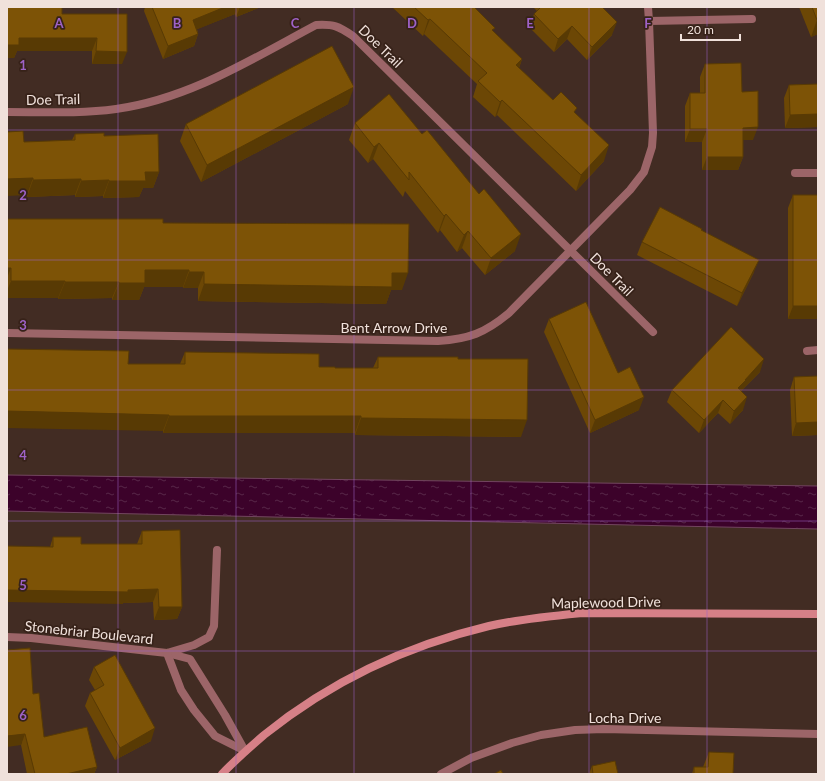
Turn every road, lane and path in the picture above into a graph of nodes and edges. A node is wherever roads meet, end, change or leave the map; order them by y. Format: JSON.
{"nodes":[{"id":1,"x":648,"y":7,"type":"edge"},
{"id":2,"x":752,"y":19,"type":"dead end"},
{"id":3,"x":649,"y":21,"type":"junction"},
{"id":4,"x":7,"y":112,"type":"edge"},
{"id":5,"x":795,"y":173,"type":"dead end"},
{"id":6,"x":818,"y":173,"type":"edge"},
{"id":7,"x":570,"y":251,"type":"junction"},
{"id":8,"x":652,"y":332,"type":"dead end"},
{"id":9,"x":7,"y":333,"type":"edge"},
{"id":10,"x":818,"y":350,"type":"edge"},
{"id":11,"x":807,"y":351,"type":"dead end"},
{"id":12,"x":217,"y":550,"type":"dead end"},
{"id":13,"x":818,"y":614,"type":"edge"},
{"id":14,"x":7,"y":637,"type":"edge"},
{"id":15,"x":167,"y":652,"type":"junction"},
{"id":16,"x":818,"y":734,"type":"edge"},
{"id":17,"x":245,"y":752,"type":"junction"},
{"id":18,"x":222,"y":774,"type":"edge"},
{"id":19,"x":441,"y":774,"type":"edge"}],
"edges":[{"from":1,"to":3,"type":"street","name":"Bent Arrow Drive"},
{"from":2,"to":3,"type":"street"},
{"from":3,"to":7,"type":"street","name":"Bent Arrow Drive"},
{"from":4,"to":7,"type":"street","name":"Doe Trail"},
{"from":5,"to":6,"type":"street"},
{"from":7,"to":8,"type":"street","name":"Doe Trail"},
{"from":7,"to":9,"type":"street","name":"Bent Arrow Drive"},
{"from":10,"to":11,"type":"street"},
{"from":12,"to":15,"type":"street"},
{"from":13,"to":17,"type":"street","name":"Maplewood Drive"},
{"from":14,"to":15,"type":"street","name":"Stonebriar Boulevard"},
{"from":15,"to":17,"type":"street","name":"Stonebriar Boulevard"},
{"from":15,"to":17,"type":"street","name":"Stonebriar Boulevard"},
{"from":16,"to":19,"type":"street","name":"Locha Drive"},
{"from":17,"to":18,"type":"street","name":"Maplewood Drive"}]}
